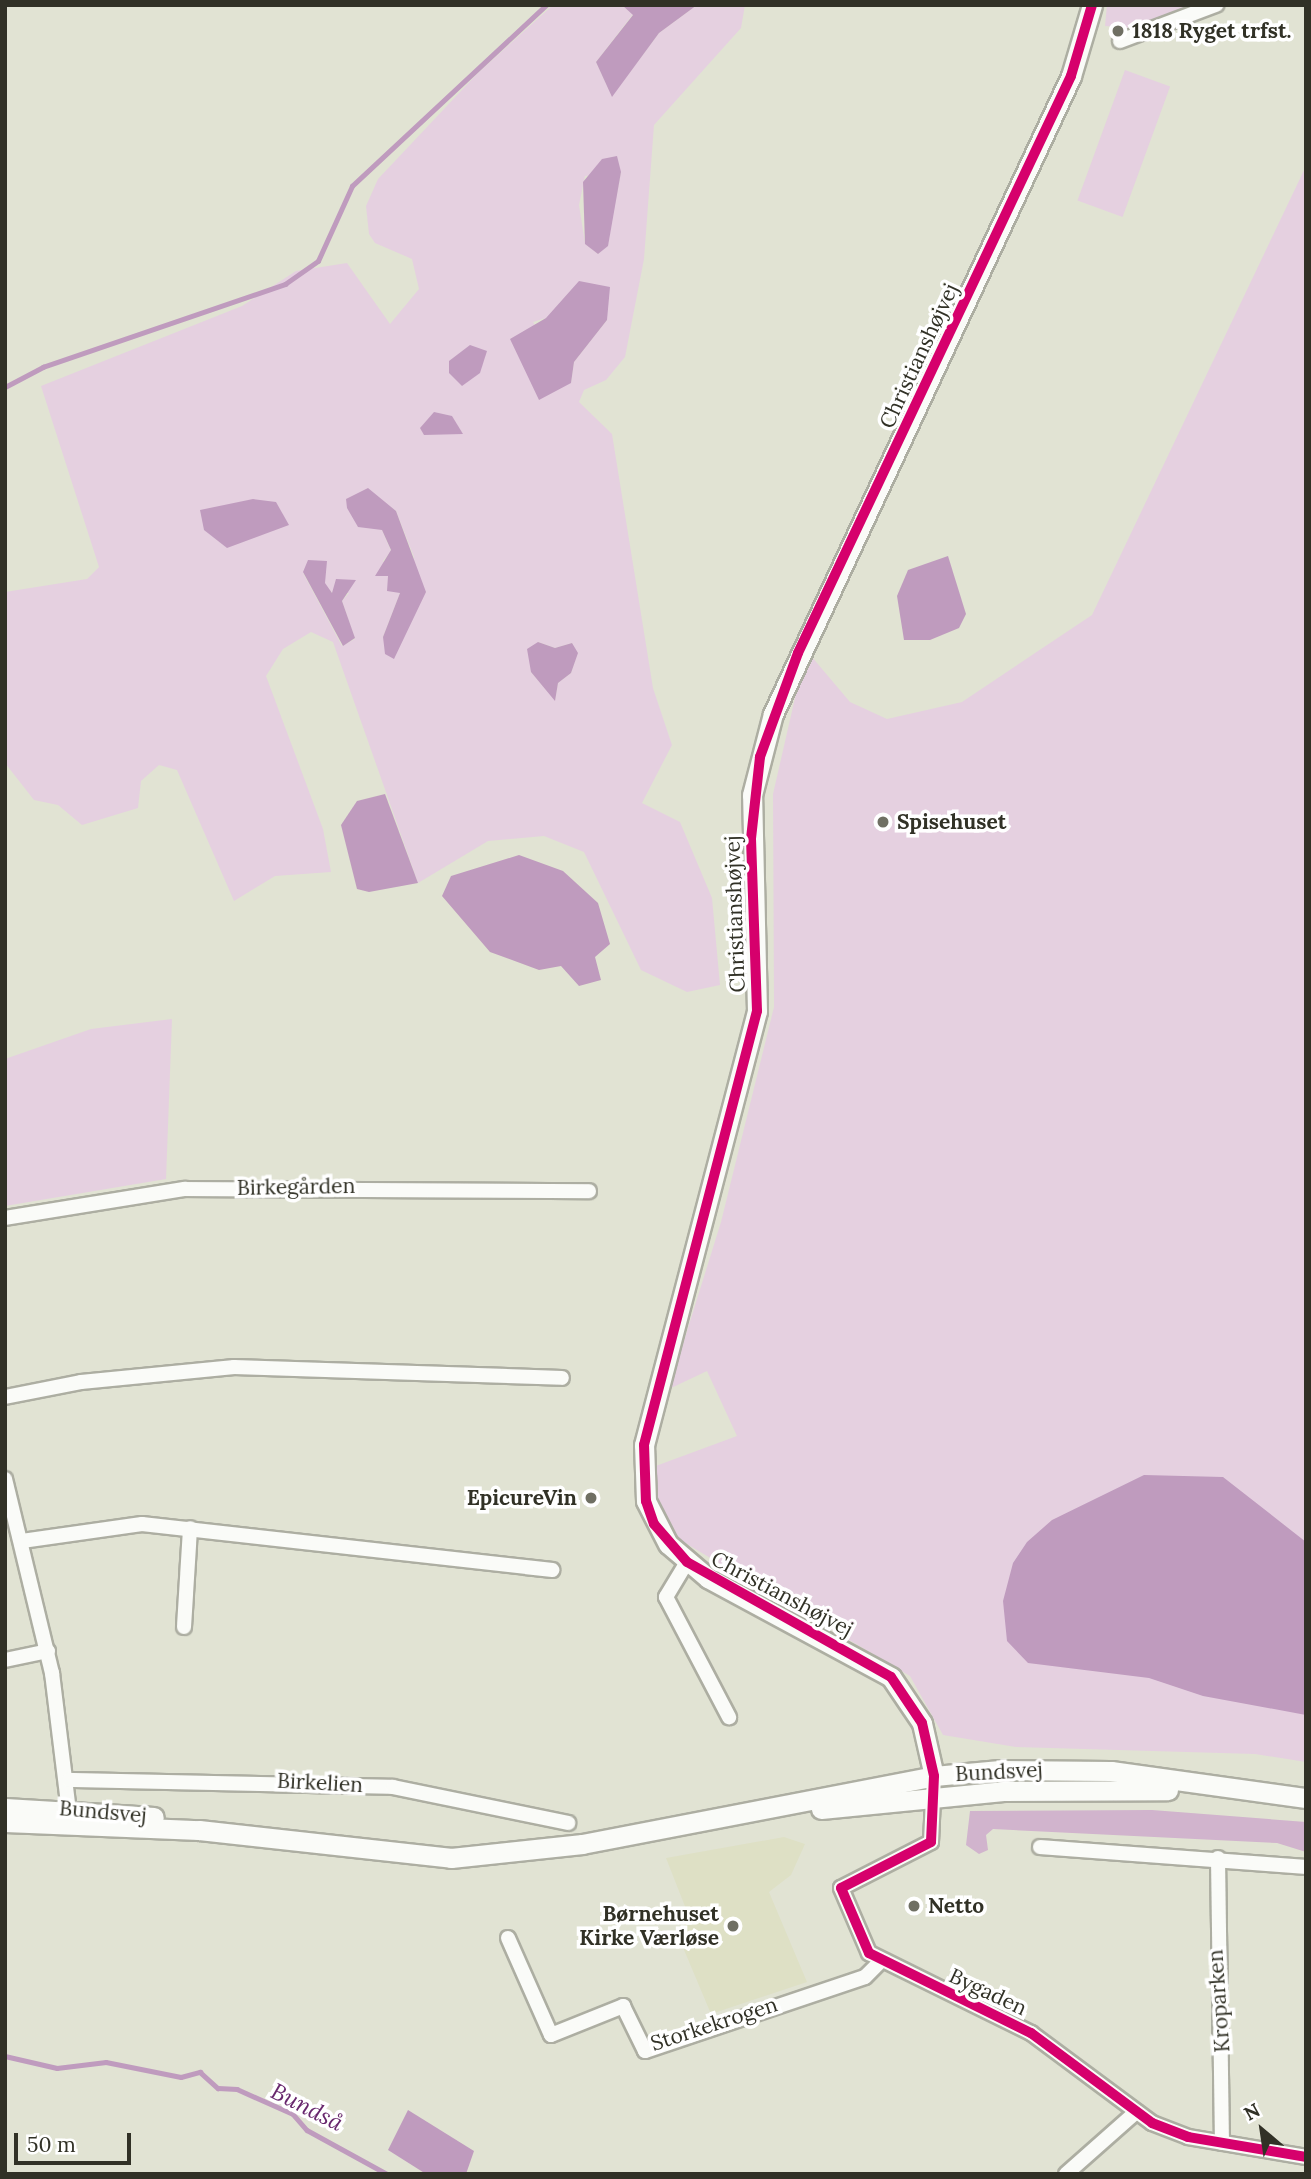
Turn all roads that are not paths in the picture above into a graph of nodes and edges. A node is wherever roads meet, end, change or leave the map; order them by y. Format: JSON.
{"nodes":[{"id":1,"x":1093,"y":5,"type":"edge"},
{"id":2,"x":1216,"y":5,"type":"edge"},
{"id":3,"x":1120,"y":41,"type":"dead end"},
{"id":4,"x":589,"y":1191,"type":"dead end"},
{"id":5,"x":5,"y":1218,"type":"edge"},
{"id":6,"x":562,"y":1378,"type":"dead end"},
{"id":7,"x":5,"y":1397,"type":"edge"},
{"id":8,"x":5,"y":1479,"type":"edge"},
{"id":9,"x":190,"y":1528,"type":"junction"},
{"id":10,"x":22,"y":1541,"type":"junction"},
{"id":11,"x":687,"y":1562,"type":"junction"},
{"id":12,"x":552,"y":1570,"type":"dead end"},
{"id":13,"x":184,"y":1628,"type":"dead end"},
{"id":14,"x":48,"y":1651,"type":"junction"},
{"id":15,"x":5,"y":1660,"type":"edge"},
{"id":16,"x":729,"y":1717,"type":"dead end"},
{"id":17,"x":934,"y":1776,"type":"junction"},
{"id":18,"x":69,"y":1780,"type":"junction"},
{"id":19,"x":1242,"y":1790,"type":"junction"},
{"id":20,"x":936,"y":1798,"type":"junction"},
{"id":21,"x":1306,"y":1798,"type":"edge"},
{"id":22,"x":5,"y":1808,"type":"edge"},
{"id":23,"x":70,"y":1814,"type":"junction"},
{"id":24,"x":758,"y":1814,"type":"junction"},
{"id":25,"x":5,"y":1822,"type":"edge"},
{"id":26,"x":568,"y":1823,"type":"dead end"},
{"id":27,"x":1040,"y":1847,"type":"dead end"},
{"id":28,"x":1218,"y":1858,"type":"junction"},
{"id":29,"x":1306,"y":1867,"type":"edge"},
{"id":30,"x":508,"y":1938,"type":"dead end"},
{"id":31,"x":880,"y":1962,"type":"junction"},
{"id":32,"x":1136,"y":2112,"type":"junction"},
{"id":33,"x":1222,"y":2143,"type":"junction"},
{"id":34,"x":1306,"y":2157,"type":"edge"},
{"id":35,"x":1066,"y":2174,"type":"edge"}],
"edges":[{"from":1,"to":11,"type":"street","name":"Christianshøjvej"},
{"from":2,"to":3,"type":"street"},
{"from":4,"to":5,"type":"street","name":"Birkegården"},
{"from":6,"to":7,"type":"street"},
{"from":8,"to":10,"type":"street"},
{"from":9,"to":10,"type":"street"},
{"from":9,"to":12,"type":"street"},
{"from":9,"to":13,"type":"street"},
{"from":10,"to":14,"type":"street"},
{"from":11,"to":16,"type":"street","name":"Christianshøjvej"},
{"from":11,"to":17,"type":"street","name":"Christianshøjvej"},
{"from":14,"to":15,"type":"street"},
{"from":14,"to":18,"type":"street"},
{"from":17,"to":19,"type":"street","name":"Bundsvej"},
{"from":17,"to":20,"type":"street"},
{"from":17,"to":24,"type":"street","name":"Bundsvej"},
{"from":18,"to":23,"type":"street"},
{"from":18,"to":26,"type":"street","name":"Birkelien"},
{"from":19,"to":20,"type":"street","name":"Bundsvej"},
{"from":19,"to":21,"type":"street","name":"Bundsvej"},
{"from":20,"to":24,"type":"street","name":"Bundsvej"},
{"from":20,"to":31,"type":"street"},
{"from":22,"to":23,"type":"street","name":"Bundsvej"},
{"from":23,"to":24,"type":"street","name":"Bundsvej"},
{"from":23,"to":25,"type":"street","name":"Bundsvej"},
{"from":27,"to":28,"type":"street"},
{"from":28,"to":29,"type":"street"},
{"from":28,"to":33,"type":"street","name":"Kroparken"},
{"from":30,"to":31,"type":"street","name":"Storkekrogen"},
{"from":31,"to":32,"type":"street","name":"Bygaden"},
{"from":32,"to":33,"type":"street","name":"Bygaden"},
{"from":32,"to":35,"type":"street"},
{"from":33,"to":34,"type":"street","name":"Bygaden"}]}
